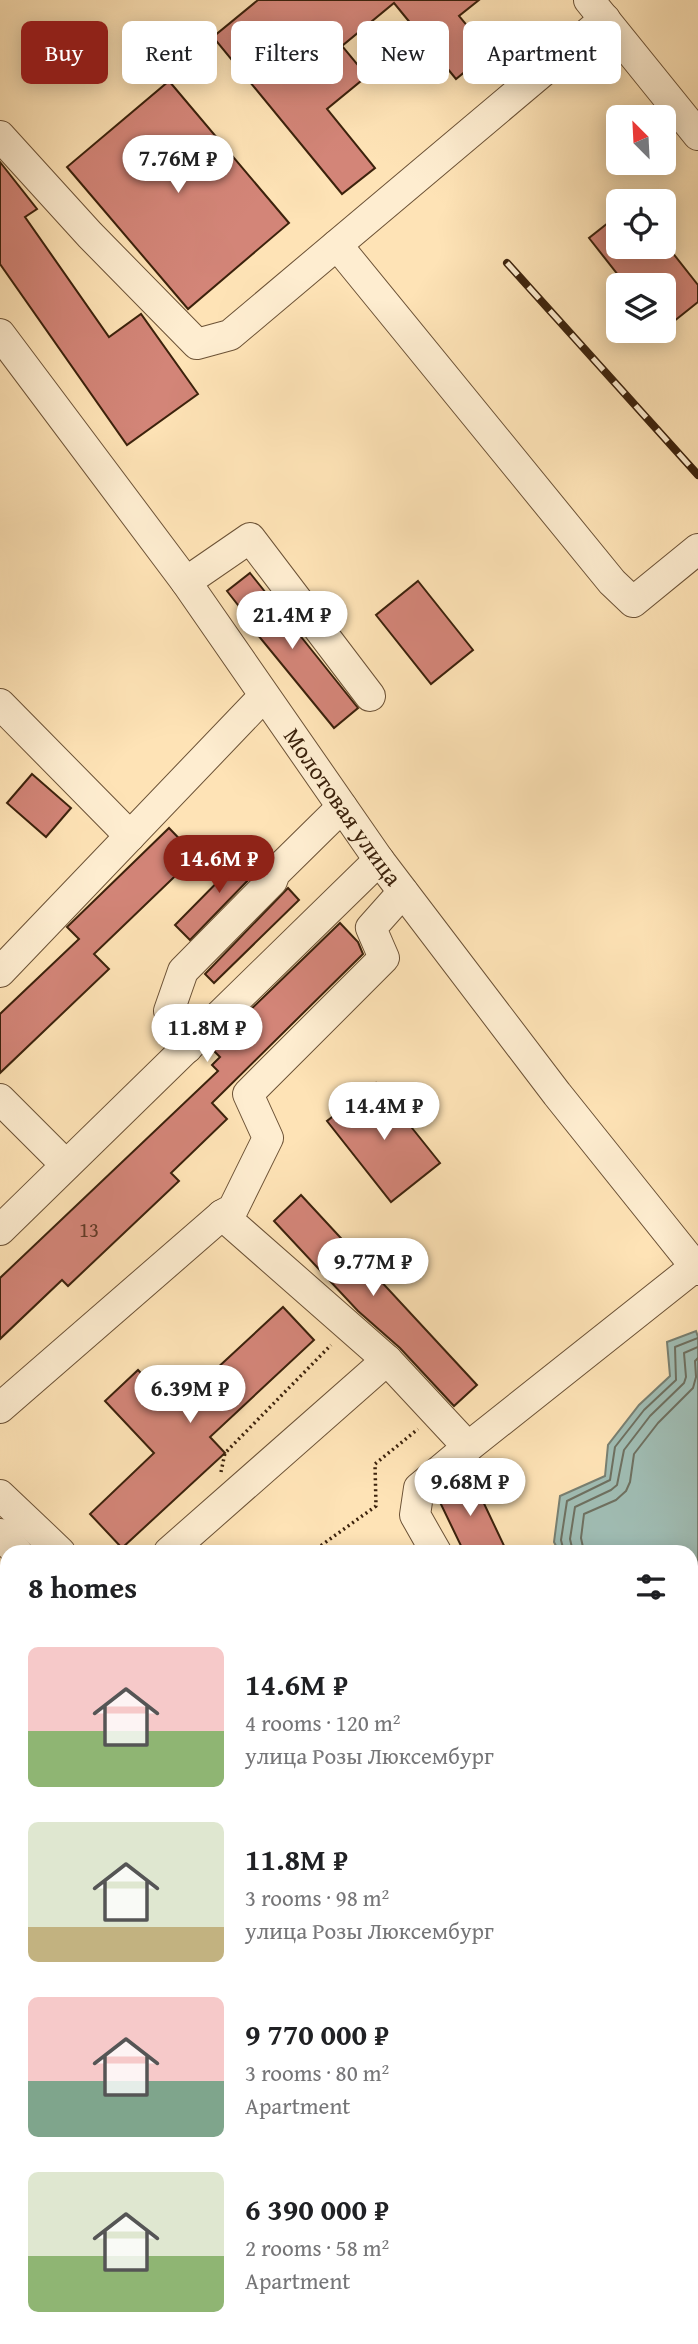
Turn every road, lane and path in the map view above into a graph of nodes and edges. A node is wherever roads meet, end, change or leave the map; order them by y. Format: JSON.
{"nodes":[{"id":1,"x":597,"y":10,"type":"edge"},
{"id":2,"x":698,"y":135,"type":"edge"},
{"id":3,"x":0,"y":136,"type":"edge"},
{"id":4,"x":337,"y":245,"type":"junction"},
{"id":5,"x":0,"y":334,"type":"edge"},
{"id":6,"x":698,"y":549,"type":"edge"},
{"id":7,"x":186,"y":582,"type":"junction"},
{"id":8,"x":370,"y":695,"type":"dead end"},
{"id":9,"x":264,"y":696,"type":"junction"},
{"id":10,"x":0,"y":704,"type":"edge"},
{"id":11,"x":342,"y":807,"type":"junction"},
{"id":12,"x":130,"y":836,"type":"junction"},
{"id":13,"x":379,"y":860,"type":"junction"},
{"id":14,"x":403,"y":892,"type":"junction"},
{"id":15,"x":0,"y":972,"type":"edge"},
{"id":16,"x":187,"y":1048,"type":"junction"},
{"id":17,"x":0,"y":1099,"type":"edge"},
{"id":18,"x":66,"y":1165,"type":"junction"},
{"id":19,"x":222,"y":1216,"type":"junction"},
{"id":20,"x":0,"y":1230,"type":"edge"},
{"id":21,"x":697,"y":1268,"type":"edge"},
{"id":22,"x":349,"y":1327,"type":"junction"},
{"id":23,"x":387,"y":1360,"type":"junction"},
{"id":24,"x":0,"y":1408,"type":"edge"},
{"id":25,"x":437,"y":1413,"type":"junction"},
{"id":26,"x":468,"y":1447,"type":"junction"},
{"id":27,"x":0,"y":1496,"type":"edge"},
{"id":28,"x":211,"y":1515,"type":"junction"},
{"id":29,"x":52,"y":1545,"type":"edge"},
{"id":30,"x":177,"y":1545,"type":"edge"},
{"id":31,"x":322,"y":1545,"type":"edge"},
{"id":32,"x":432,"y":1545,"type":"edge"}],
"edges":[{"from":1,"to":2,"type":"street"},
{"from":1,"to":4,"type":"street"},
{"from":3,"to":4,"type":"street"},
{"from":4,"to":6,"type":"street"},
{"from":5,"to":7,"type":"street","name":"Молотовая улица"},
{"from":7,"to":8,"type":"street"},
{"from":7,"to":9,"type":"street","name":"Молотовая улица"},
{"from":9,"to":11,"type":"street","name":"Молотовая улица"},
{"from":9,"to":12,"type":"street"},
{"from":10,"to":12,"type":"street"},
{"from":11,"to":13,"type":"street","name":"Молотовая улица"},
{"from":11,"to":16,"type":"street"},
{"from":12,"to":15,"type":"street"},
{"from":13,"to":14,"type":"street","name":"Молотовая улица"},
{"from":13,"to":16,"type":"street"},
{"from":14,"to":19,"type":"street"},
{"from":14,"to":21,"type":"street","name":"Молотовая улица"},
{"from":16,"to":18,"type":"street"},
{"from":17,"to":18,"type":"street"},
{"from":18,"to":20,"type":"street"},
{"from":19,"to":22,"type":"street"},
{"from":19,"to":24,"type":"street"},
{"from":21,"to":26,"type":"street"},
{"from":22,"to":23,"type":"street"},
{"from":22,"to":28,"type":"path"},
{"from":23,"to":25,"type":"street"},
{"from":23,"to":28,"type":"street"},
{"from":25,"to":26,"type":"street"},
{"from":25,"to":31,"type":"path"},
{"from":26,"to":32,"type":"street"},
{"from":27,"to":29,"type":"street"},
{"from":28,"to":30,"type":"street"}]}
